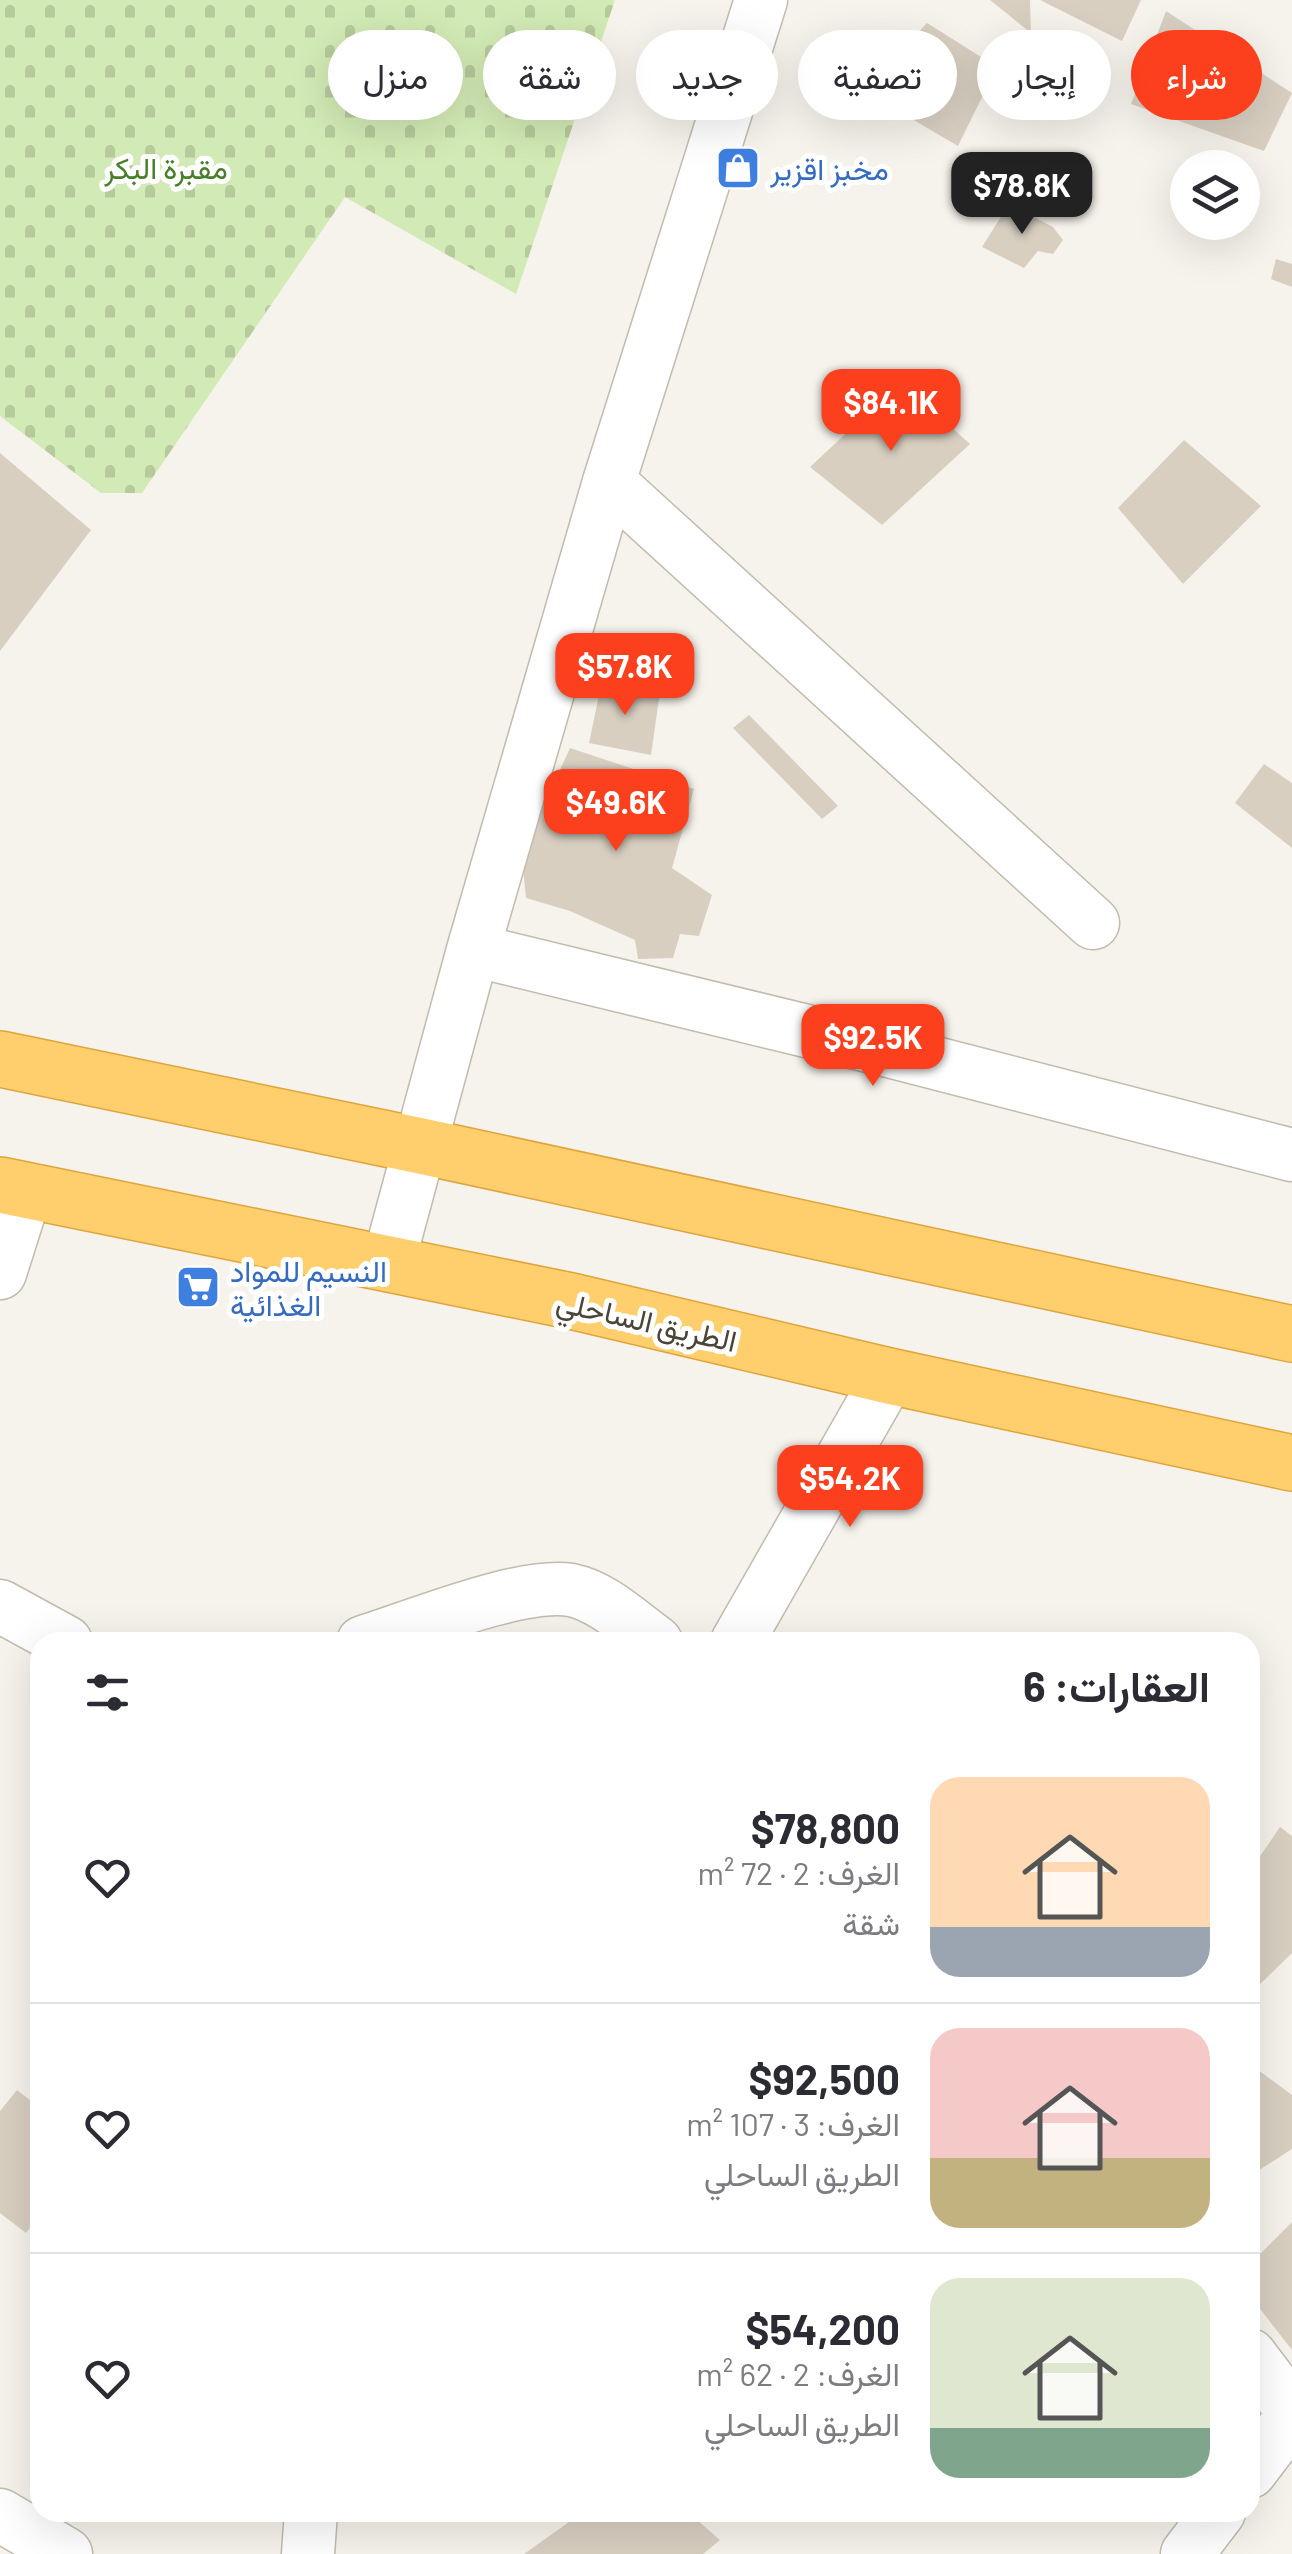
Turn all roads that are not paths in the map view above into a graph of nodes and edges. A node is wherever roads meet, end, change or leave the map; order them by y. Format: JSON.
{"nodes":[{"id":1,"x":761,"y":0,"type":"edge"},
{"id":2,"x":609,"y":482,"type":"junction"},
{"id":3,"x":1093,"y":923,"type":"dead end"},
{"id":4,"x":473,"y":950,"type":"junction"},
{"id":5,"x":0,"y":1059,"type":"edge"},
{"id":6,"x":421,"y":1146,"type":"junction"},
{"id":7,"x":1292,"y":1154,"type":"edge"},
{"id":8,"x":13,"y":1188,"type":"edge"},
{"id":9,"x":388,"y":1264,"type":"junction"},
{"id":10,"x":0,"y":1273,"type":"edge"},
{"id":11,"x":1292,"y":1334,"type":"edge"},
{"id":12,"x":889,"y":1376,"type":"junction"},
{"id":13,"x":1292,"y":1464,"type":"edge"},
{"id":14,"x":0,"y":1606,"type":"edge"},
{"id":15,"x":48,"y":1632,"type":"edge"},
{"id":16,"x":394,"y":1632,"type":"edge"},
{"id":17,"x":642,"y":1632,"type":"edge"},
{"id":18,"x":743,"y":1632,"type":"edge"},
{"id":19,"x":1260,"y":2369,"type":"edge"},
{"id":20,"x":1292,"y":2414,"type":"edge"},
{"id":21,"x":1260,"y":2458,"type":"edge"},
{"id":22,"x":0,"y":2516,"type":"edge"},
{"id":23,"x":310,"y":2522,"type":"edge"},
{"id":24,"x":1211,"y":2522,"type":"edge"},
{"id":25,"x":66,"y":2554,"type":"edge"},
{"id":26,"x":308,"y":2554,"type":"edge"},
{"id":27,"x":1187,"y":2554,"type":"edge"}],
"edges":[{"from":1,"to":2,"type":"street"},
{"from":2,"to":3,"type":"street"},
{"from":2,"to":4,"type":"street"},
{"from":4,"to":6,"type":"street"},
{"from":4,"to":7,"type":"street"},
{"from":5,"to":6,"type":"highway"},
{"from":6,"to":9,"type":"street"},
{"from":6,"to":11,"type":"highway"},
{"from":8,"to":9,"type":"highway","name":"الطريق الساحلي"},
{"from":8,"to":10,"type":"street"},
{"from":9,"to":12,"type":"highway","name":"الطريق الساحلي"},
{"from":12,"to":13,"type":"highway","name":"الطريق الساحلي"},
{"from":12,"to":18,"type":"street"},
{"from":14,"to":15,"type":"street"},
{"from":16,"to":17,"type":"street"},
{"from":19,"to":20,"type":"street"},
{"from":20,"to":21,"type":"street"},
{"from":22,"to":25,"type":"street"},
{"from":23,"to":26,"type":"street"},
{"from":24,"to":27,"type":"street"}]}
